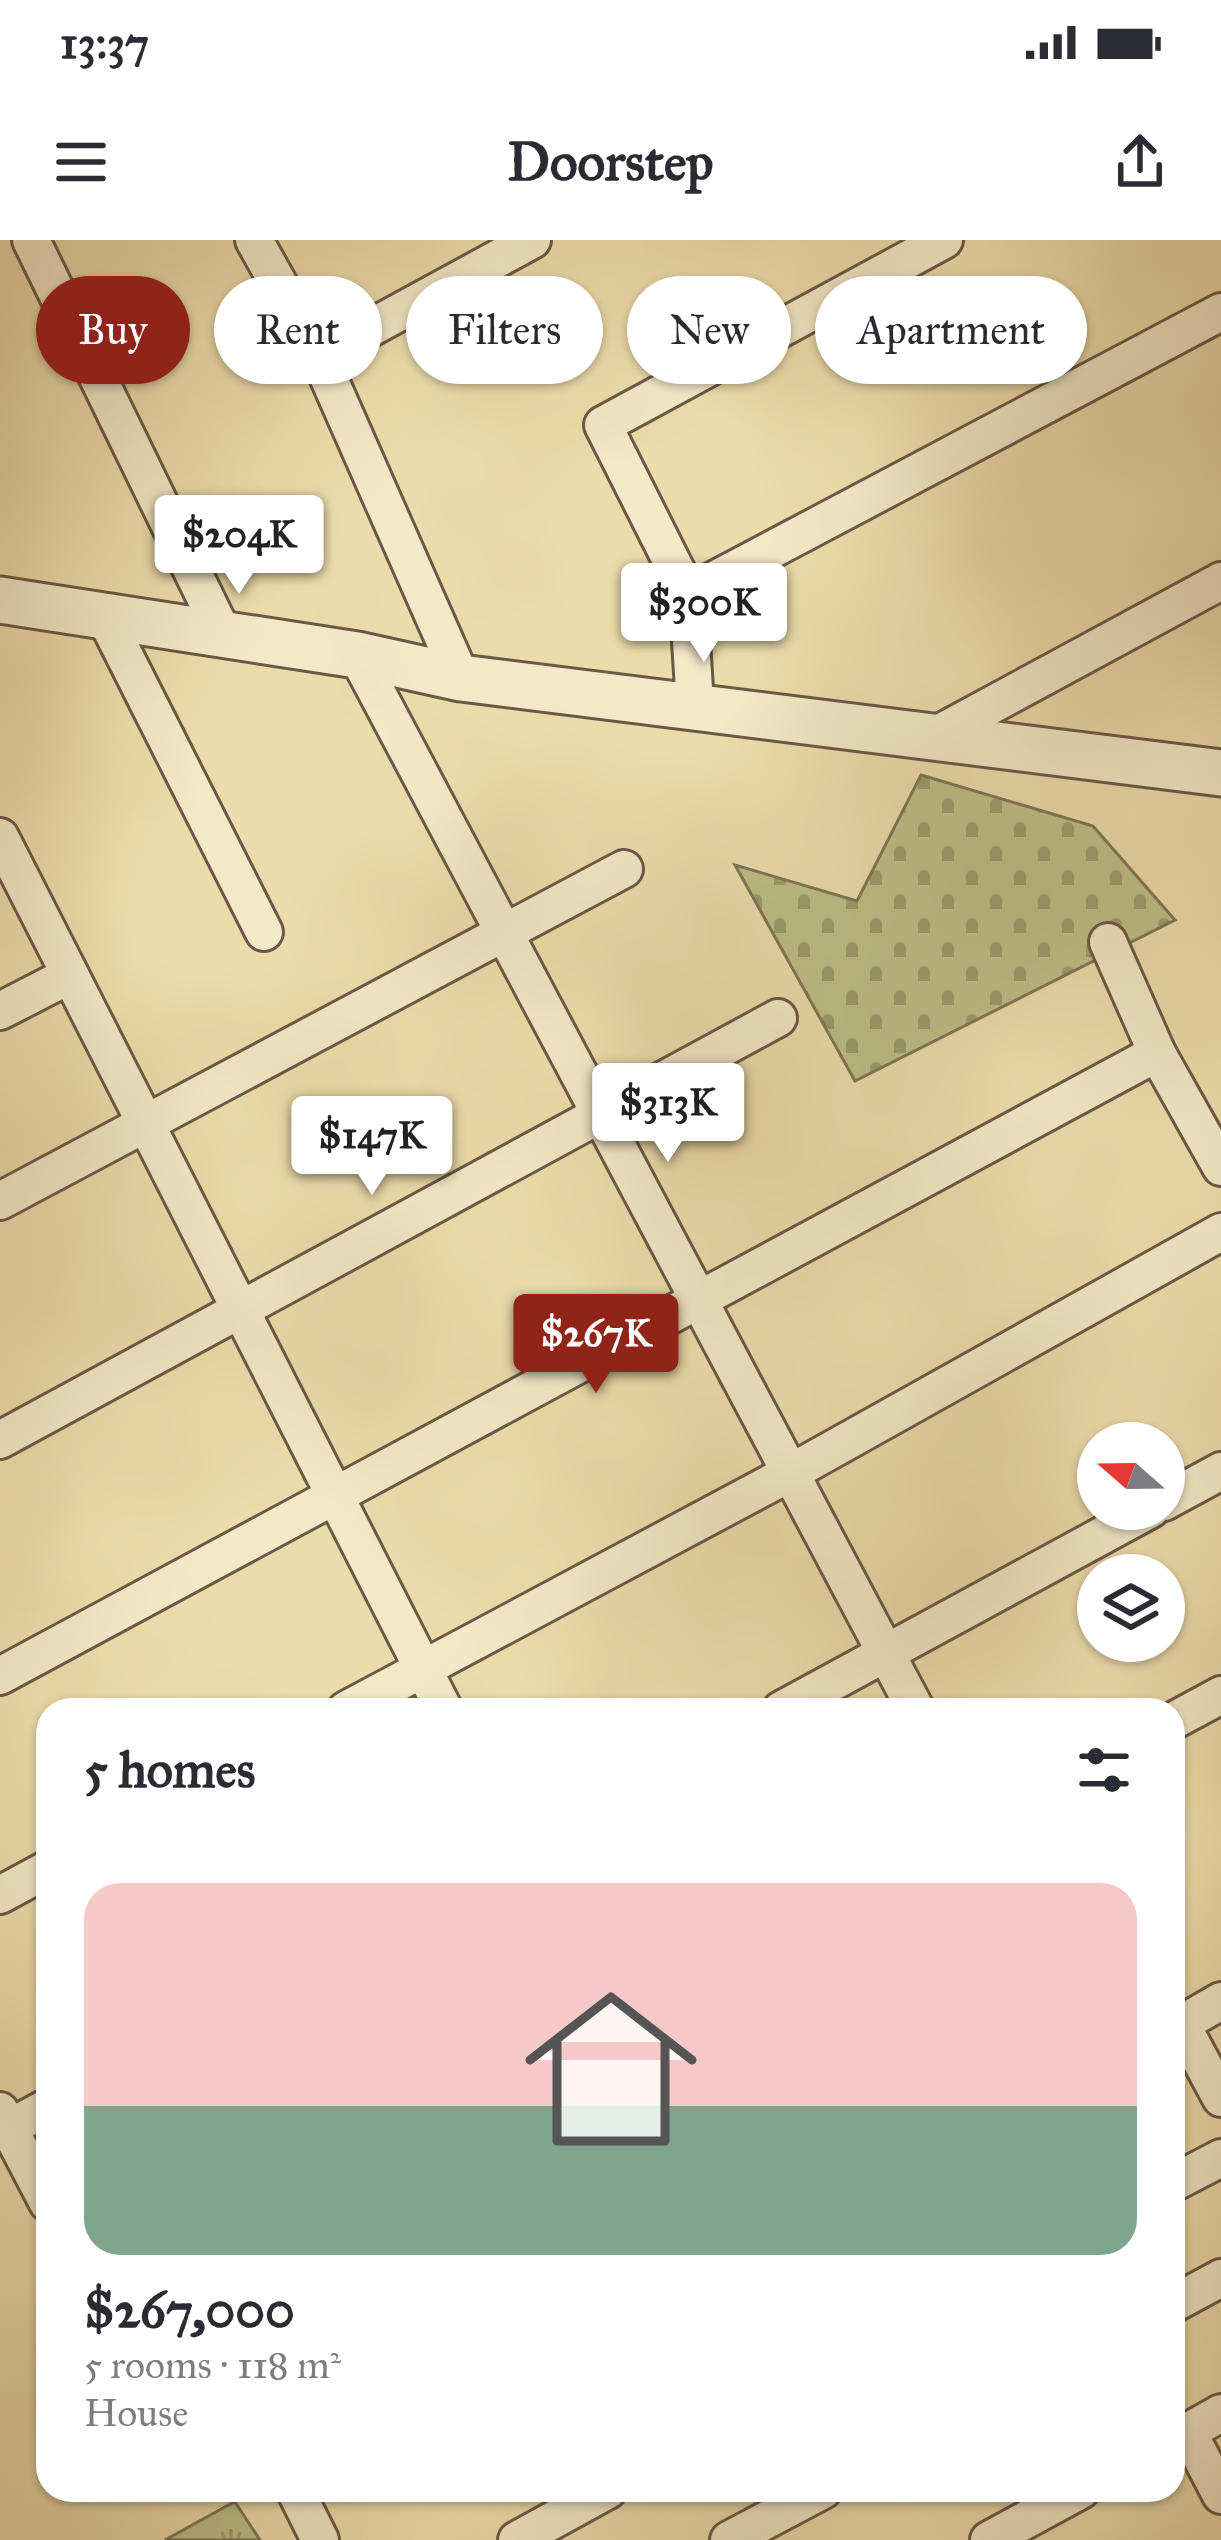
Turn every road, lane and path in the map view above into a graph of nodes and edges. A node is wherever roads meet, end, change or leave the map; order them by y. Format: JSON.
{"nodes":[{"id":1,"x":31,"y":240,"type":"edge"},
{"id":2,"x":254,"y":240,"type":"edge"},
{"id":3,"x":532,"y":240,"type":"edge"},
{"id":4,"x":944,"y":240,"type":"edge"},
{"id":5,"x":274,"y":276,"type":"edge"},
{"id":6,"x":1221,"y":313,"type":"edge"},
{"id":7,"x":382,"y":322,"type":"edge"},
{"id":8,"x":331,"y":384,"type":"edge"},
{"id":9,"x":1221,"y":581,"type":"edge"},
{"id":10,"x":688,"y":594,"type":"junction"},
{"id":11,"x":0,"y":600,"type":"edge"},
{"id":12,"x":106,"y":620,"type":"junction"},
{"id":13,"x":224,"y":636,"type":"junction"},
{"id":14,"x":357,"y":655,"type":"junction"},
{"id":15,"x":461,"y":677,"type":"junction"},
{"id":16,"x":694,"y":705,"type":"junction"},
{"id":17,"x":938,"y":734,"type":"junction"},
{"id":18,"x":1221,"y":773,"type":"edge"},
{"id":19,"x":3,"y":851,"type":"edge"},
{"id":20,"x":624,"y":868,"type":"dead end"},
{"id":21,"x":264,"y":932,"type":"dead end"},
{"id":22,"x":504,"y":933,"type":"junction"},
{"id":23,"x":1108,"y":942,"type":"dead end"},
{"id":24,"x":70,"y":975,"type":"junction"},
{"id":25,"x":0,"y":1011,"type":"edge"},
{"id":26,"x":778,"y":1018,"type":"dead end"},
{"id":27,"x":1157,"y":1053,"type":"junction"},
{"id":28,"x":600,"y":1114,"type":"junction"},
{"id":29,"x":147,"y":1126,"type":"junction"},
{"id":30,"x":1221,"y":1167,"type":"edge"},
{"id":31,"x":0,"y":1201,"type":"edge"},
{"id":32,"x":1221,"y":1232,"type":"edge"},
{"id":33,"x":698,"y":1300,"type":"junction"},
{"id":34,"x":241,"y":1310,"type":"junction"},
{"id":35,"x":0,"y":1440,"type":"edge"},
{"id":36,"x":1221,"y":1471,"type":"edge"},
{"id":37,"x":790,"y":1473,"type":"junction"},
{"id":38,"x":1185,"y":1491,"type":"edge"},
{"id":39,"x":335,"y":1496,"type":"junction"},
{"id":40,"x":1112,"y":1530,"type":"edge"},
{"id":41,"x":885,"y":1653,"type":"junction"},
{"id":42,"x":423,"y":1669,"type":"junction"},
{"id":43,"x":0,"y":1676,"type":"edge"},
{"id":44,"x":1221,"y":1695,"type":"edge"},
{"id":45,"x":369,"y":1698,"type":"edge"},
{"id":46,"x":438,"y":1698,"type":"edge"},
{"id":47,"x":803,"y":1698,"type":"edge"},
{"id":48,"x":909,"y":1698,"type":"edge"},
{"id":49,"x":1185,"y":1714,"type":"edge"},
{"id":50,"x":36,"y":1876,"type":"edge"},
{"id":51,"x":0,"y":1895,"type":"edge"},
{"id":52,"x":1221,"y":2001,"type":"edge"},
{"id":53,"x":1185,"y":2022,"type":"edge"},
{"id":54,"x":1185,"y":2031,"type":"edge"},
{"id":55,"x":1221,"y":2098,"type":"edge"},
{"id":56,"x":36,"y":2110,"type":"edge"},
{"id":57,"x":4,"y":2119,"type":"edge"},
{"id":58,"x":1221,"y":2158,"type":"edge"},
{"id":59,"x":1185,"y":2176,"type":"edge"},
{"id":60,"x":36,"y":2180,"type":"edge"},
{"id":61,"x":1221,"y":2278,"type":"edge"},
{"id":62,"x":1185,"y":2298,"type":"edge"},
{"id":63,"x":1221,"y":2413,"type":"edge"},
{"id":64,"x":1185,"y":2433,"type":"edge"},
{"id":65,"x":1185,"y":2443,"type":"edge"},
{"id":66,"x":1221,"y":2495,"type":"edge"},
{"id":67,"x":301,"y":2502,"type":"edge"},
{"id":68,"x":586,"y":2502,"type":"edge"},
{"id":69,"x":800,"y":2502,"type":"edge"},
{"id":70,"x":1059,"y":2502,"type":"edge"},
{"id":71,"x":320,"y":2540,"type":"edge"},
{"id":72,"x":517,"y":2540,"type":"edge"},
{"id":73,"x":729,"y":2540,"type":"edge"},
{"id":74,"x":989,"y":2540,"type":"edge"}],
"edges":[{"from":1,"to":13,"type":"street"},
{"from":2,"to":5,"type":"street"},
{"from":3,"to":7,"type":"street"},
{"from":4,"to":10,"type":"street"},
{"from":6,"to":10,"type":"street"},
{"from":8,"to":15,"type":"street"},
{"from":9,"to":17,"type":"street"},
{"from":10,"to":16,"type":"street"},
{"from":11,"to":12,"type":"street"},
{"from":12,"to":13,"type":"street"},
{"from":12,"to":21,"type":"street"},
{"from":13,"to":14,"type":"street"},
{"from":14,"to":15,"type":"street"},
{"from":14,"to":22,"type":"street"},
{"from":15,"to":16,"type":"street"},
{"from":16,"to":17,"type":"street"},
{"from":17,"to":18,"type":"street"},
{"from":19,"to":24,"type":"street"},
{"from":20,"to":22,"type":"street"},
{"from":22,"to":28,"type":"street"},
{"from":22,"to":29,"type":"street"},
{"from":23,"to":27,"type":"street"},
{"from":24,"to":25,"type":"street"},
{"from":24,"to":29,"type":"street"},
{"from":26,"to":28,"type":"street"},
{"from":27,"to":30,"type":"street"},
{"from":27,"to":33,"type":"street"},
{"from":28,"to":33,"type":"street"},
{"from":28,"to":34,"type":"street"},
{"from":29,"to":31,"type":"street"},
{"from":29,"to":34,"type":"street"},
{"from":32,"to":37,"type":"street"},
{"from":33,"to":37,"type":"street"},
{"from":33,"to":39,"type":"street"},
{"from":34,"to":35,"type":"street"},
{"from":34,"to":39,"type":"street"},
{"from":36,"to":38,"type":"street"},
{"from":37,"to":41,"type":"street"},
{"from":37,"to":42,"type":"street"},
{"from":39,"to":42,"type":"street"},
{"from":39,"to":43,"type":"street"},
{"from":40,"to":41,"type":"street"},
{"from":41,"to":47,"type":"street"},
{"from":41,"to":48,"type":"street"},
{"from":42,"to":45,"type":"street"},
{"from":42,"to":46,"type":"street"},
{"from":44,"to":49,"type":"street"},
{"from":50,"to":51,"type":"street"},
{"from":52,"to":53,"type":"street"},
{"from":54,"to":55,"type":"street"},
{"from":56,"to":57,"type":"street"},
{"from":57,"to":60,"type":"street"},
{"from":58,"to":59,"type":"street"},
{"from":61,"to":62,"type":"street"},
{"from":63,"to":64,"type":"street"},
{"from":65,"to":66,"type":"street"},
{"from":67,"to":71,"type":"street"},
{"from":68,"to":72,"type":"street"},
{"from":69,"to":73,"type":"street"},
{"from":70,"to":74,"type":"street"}]}
